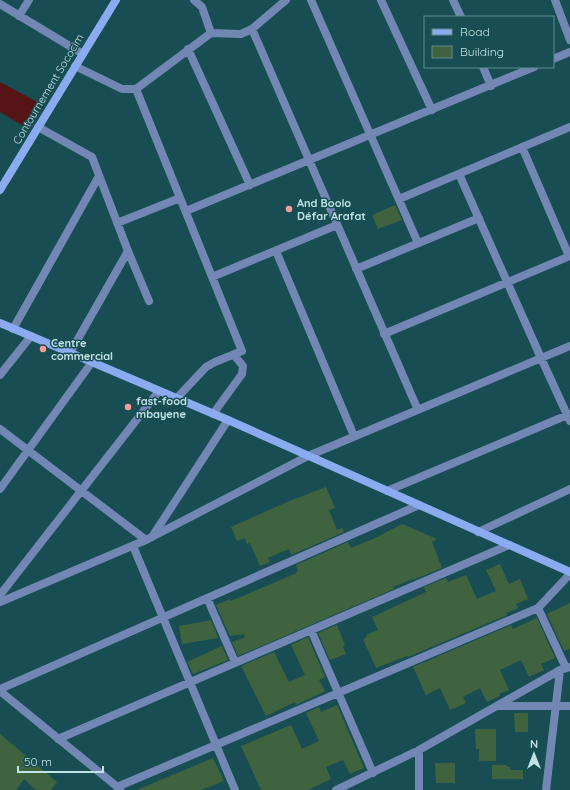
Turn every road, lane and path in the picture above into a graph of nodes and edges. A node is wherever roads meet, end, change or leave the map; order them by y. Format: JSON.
{"nodes":[{"id":1,"x":29,"y":0,"type":"edge"},
{"id":2,"x":116,"y":0,"type":"edge"},
{"id":3,"x":194,"y":0,"type":"edge"},
{"id":4,"x":206,"y":0,"type":"edge"},
{"id":5,"x":286,"y":0,"type":"edge"},
{"id":6,"x":311,"y":0,"type":"edge"},
{"id":7,"x":381,"y":0,"type":"edge"},
{"id":8,"x":453,"y":0,"type":"edge"},
{"id":9,"x":555,"y":0,"type":"edge"},
{"id":10,"x":0,"y":4,"type":"edge"},
{"id":11,"x":202,"y":8,"type":"junction"},
{"id":12,"x":19,"y":16,"type":"junction"},
{"id":13,"x":461,"y":16,"type":"edge"},
{"id":14,"x":252,"y":29,"type":"junction"},
{"id":15,"x":211,"y":33,"type":"junction"},
{"id":16,"x":570,"y":40,"type":"edge"},
{"id":17,"x":188,"y":49,"type":"junction"},
{"id":18,"x":570,"y":52,"type":"edge"},
{"id":19,"x":83,"y":54,"type":"junction"},
{"id":20,"x":554,"y":59,"type":"edge"},
{"id":21,"x":76,"y":66,"type":"junction"},
{"id":22,"x":483,"y":68,"type":"edge"},
{"id":23,"x":532,"y":68,"type":"edge"},
{"id":24,"x":491,"y":86,"type":"junction"},
{"id":25,"x":136,"y":89,"type":"junction"},
{"id":26,"x":432,"y":110,"type":"junction"},
{"id":27,"x":38,"y":127,"type":"junction"},
{"id":28,"x":570,"y":127,"type":"edge"},
{"id":29,"x":371,"y":135,"type":"junction"},
{"id":30,"x":522,"y":147,"type":"junction"},
{"id":31,"x":309,"y":160,"type":"junction"},
{"id":32,"x":459,"y":174,"type":"junction"},
{"id":33,"x":99,"y":176,"type":"junction"},
{"id":34,"x":250,"y":185,"type":"junction"},
{"id":35,"x":1,"y":188,"type":"edge"},
{"id":36,"x":180,"y":198,"type":"junction"},
{"id":37,"x":399,"y":199,"type":"junction"},
{"id":38,"x":186,"y":211,"type":"junction"},
{"id":39,"x":479,"y":218,"type":"junction"},
{"id":40,"x":117,"y":223,"type":"junction"},
{"id":41,"x":337,"y":225,"type":"junction"},
{"id":42,"x":418,"y":243,"type":"junction"},
{"id":43,"x":128,"y":251,"type":"junction"},
{"id":44,"x":276,"y":251,"type":"junction"},
{"id":45,"x":570,"y":256,"type":"edge"},
{"id":46,"x":356,"y":269,"type":"junction"},
{"id":47,"x":212,"y":277,"type":"junction"},
{"id":48,"x":507,"y":282,"type":"junction"},
{"id":49,"x":149,"y":301,"type":"dead end"},
{"id":50,"x":0,"y":323,"type":"edge"},
{"id":51,"x":13,"y":329,"type":"junction"},
{"id":52,"x":384,"y":334,"type":"junction"},
{"id":53,"x":31,"y":336,"type":"junction"},
{"id":54,"x":570,"y":346,"type":"edge"},
{"id":55,"x":70,"y":353,"type":"junction"},
{"id":56,"x":234,"y":355,"type":"junction"},
{"id":57,"x":541,"y":358,"type":"junction"},
{"id":58,"x":92,"y":362,"type":"junction"},
{"id":59,"x":0,"y":375,"type":"edge"},
{"id":60,"x":159,"y":391,"type":"junction"},
{"id":61,"x":176,"y":398,"type":"junction"},
{"id":62,"x":418,"y":410,"type":"junction"},
{"id":63,"x":213,"y":414,"type":"junction"},
{"id":64,"x":569,"y":417,"type":"edge"},
{"id":65,"x":228,"y":420,"type":"junction"},
{"id":66,"x":0,"y":429,"type":"edge"},
{"id":67,"x":354,"y":436,"type":"junction"},
{"id":68,"x":28,"y":451,"type":"junction"},
{"id":69,"x":308,"y":456,"type":"junction"},
{"id":70,"x":0,"y":489,"type":"edge"},
{"id":71,"x":570,"y":489,"type":"edge"},
{"id":72,"x":81,"y":491,"type":"junction"},
{"id":73,"x":387,"y":491,"type":"junction"},
{"id":74,"x":419,"y":505,"type":"junction"},
{"id":75,"x":478,"y":532,"type":"junction"},
{"id":76,"x":149,"y":539,"type":"junction"},
{"id":77,"x":133,"y":546,"type":"junction"},
{"id":78,"x":509,"y":546,"type":"junction"},
{"id":79,"x":570,"y":573,"type":"edge"},
{"id":80,"x":1,"y":598,"type":"edge"},
{"id":81,"x":207,"y":598,"type":"junction"},
{"id":82,"x":538,"y":608,"type":"junction"},
{"id":83,"x":163,"y":617,"type":"junction"},
{"id":84,"x":311,"y":630,"type":"junction"},
{"id":85,"x":235,"y":662,"type":"junction"},
{"id":86,"x":566,"y":668,"type":"edge"},
{"id":87,"x":190,"y":682,"type":"junction"},
{"id":88,"x":0,"y":690,"type":"edge"},
{"id":89,"x":338,"y":693,"type":"junction"},
{"id":90,"x":497,"y":706,"type":"junction"},
{"id":91,"x":555,"y":706,"type":"junction"},
{"id":92,"x":570,"y":706,"type":"edge"},
{"id":93,"x":58,"y":738,"type":"junction"},
{"id":94,"x":216,"y":745,"type":"junction"},
{"id":95,"x":419,"y":750,"type":"junction"},
{"id":96,"x":373,"y":773,"type":"junction"},
{"id":97,"x":119,"y":788,"type":"edge"},
{"id":98,"x":235,"y":790,"type":"edge"},
{"id":99,"x":336,"y":790,"type":"edge"},
{"id":100,"x":419,"y":790,"type":"edge"},
{"id":101,"x":546,"y":790,"type":"edge"}],
"edges":[{"from":1,"to":12,"type":"street"},
{"from":2,"to":19,"type":"street","name":"Contournement Sococim"},
{"from":3,"to":11,"type":"street"},
{"from":4,"to":11,"type":"street"},
{"from":5,"to":14,"type":"street"},
{"from":6,"to":29,"type":"street"},
{"from":7,"to":26,"type":"street"},
{"from":8,"to":13,"type":"street"},
{"from":9,"to":16,"type":"street"},
{"from":10,"to":12,"type":"street"},
{"from":11,"to":15,"type":"street"},
{"from":12,"to":19,"type":"street"},
{"from":14,"to":15,"type":"street"},
{"from":14,"to":31,"type":"street"},
{"from":15,"to":17,"type":"street"},
{"from":17,"to":25,"type":"street"},
{"from":17,"to":34,"type":"street"},
{"from":18,"to":20,"type":"street"},
{"from":19,"to":21,"type":"street","name":"Contournement Sococim"},
{"from":21,"to":25,"type":"street"},
{"from":21,"to":27,"type":"street","name":"Contournement Sococim"},
{"from":22,"to":24,"type":"street"},
{"from":23,"to":24,"type":"street"},
{"from":24,"to":26,"type":"street"},
{"from":25,"to":36,"type":"street"},
{"from":26,"to":29,"type":"street"},
{"from":27,"to":33,"type":"street"},
{"from":27,"to":35,"type":"street","name":"Contournement Sococim"},
{"from":28,"to":30,"type":"street"},
{"from":29,"to":31,"type":"street"},
{"from":29,"to":37,"type":"street"},
{"from":30,"to":32,"type":"street"},
{"from":30,"to":45,"type":"street"},
{"from":31,"to":34,"type":"street"},
{"from":31,"to":41,"type":"street"},
{"from":32,"to":37,"type":"street"},
{"from":32,"to":39,"type":"street"},
{"from":33,"to":40,"type":"street"},
{"from":33,"to":51,"type":"street"},
{"from":34,"to":38,"type":"street"},
{"from":36,"to":38,"type":"street"},
{"from":36,"to":40,"type":"street"},
{"from":37,"to":42,"type":"street"},
{"from":38,"to":47,"type":"street"},
{"from":39,"to":42,"type":"street"},
{"from":39,"to":48,"type":"street"},
{"from":40,"to":43,"type":"street"},
{"from":41,"to":44,"type":"street"},
{"from":41,"to":46,"type":"street"},
{"from":42,"to":46,"type":"street"},
{"from":43,"to":49,"type":"street"},
{"from":43,"to":55,"type":"street"},
{"from":44,"to":47,"type":"street"},
{"from":44,"to":67,"type":"street"},
{"from":45,"to":48,"type":"street"},
{"from":46,"to":52,"type":"street"},
{"from":47,"to":56,"type":"street"},
{"from":48,"to":52,"type":"street"},
{"from":48,"to":57,"type":"street"},
{"from":50,"to":51,"type":"street"},
{"from":51,"to":53,"type":"street"},
{"from":52,"to":62,"type":"street"},
{"from":53,"to":55,"type":"street"},
{"from":53,"to":59,"type":"street"},
{"from":54,"to":57,"type":"street"},
{"from":55,"to":58,"type":"street"},
{"from":56,"to":61,"type":"street"},
{"from":56,"to":63,"type":"street"},
{"from":57,"to":62,"type":"street"},
{"from":57,"to":64,"type":"street"},
{"from":58,"to":60,"type":"street"},
{"from":58,"to":68,"type":"street"},
{"from":60,"to":61,"type":"street"},
{"from":60,"to":72,"type":"street"},
{"from":61,"to":63,"type":"street"},
{"from":62,"to":67,"type":"street"},
{"from":63,"to":65,"type":"street"},
{"from":64,"to":73,"type":"street"},
{"from":65,"to":69,"type":"street"},
{"from":65,"to":76,"type":"street"},
{"from":66,"to":68,"type":"street"},
{"from":67,"to":69,"type":"street"},
{"from":68,"to":70,"type":"street"},
{"from":68,"to":72,"type":"street"},
{"from":69,"to":73,"type":"street"},
{"from":69,"to":76,"type":"street"},
{"from":71,"to":75,"type":"street"},
{"from":72,"to":76,"type":"street"},
{"from":72,"to":80,"type":"street"},
{"from":73,"to":74,"type":"street"},
{"from":74,"to":75,"type":"street"},
{"from":74,"to":81,"type":"street"},
{"from":75,"to":78,"type":"street"},
{"from":76,"to":77,"type":"street"},
{"from":77,"to":80,"type":"street"},
{"from":77,"to":83,"type":"street"},
{"from":78,"to":79,"type":"street"},
{"from":78,"to":84,"type":"street"},
{"from":79,"to":82,"type":"street"},
{"from":81,"to":83,"type":"street"},
{"from":81,"to":85,"type":"street"},
{"from":82,"to":86,"type":"street"},
{"from":82,"to":89,"type":"street"},
{"from":83,"to":87,"type":"street"},
{"from":83,"to":88,"type":"street"},
{"from":84,"to":85,"type":"street"},
{"from":84,"to":89,"type":"street"},
{"from":85,"to":87,"type":"street"},
{"from":86,"to":90,"type":"street"},
{"from":86,"to":91,"type":"street"},
{"from":87,"to":93,"type":"street"},
{"from":87,"to":94,"type":"street"},
{"from":88,"to":93,"type":"street"},
{"from":89,"to":94,"type":"street"},
{"from":89,"to":96,"type":"street"},
{"from":90,"to":91,"type":"street"},
{"from":90,"to":95,"type":"street"},
{"from":91,"to":92,"type":"street"},
{"from":91,"to":101,"type":"street"},
{"from":93,"to":97,"type":"street"},
{"from":94,"to":97,"type":"street"},
{"from":94,"to":98,"type":"street"},
{"from":95,"to":96,"type":"street"},
{"from":95,"to":100,"type":"street"},
{"from":96,"to":99,"type":"street"}]}
